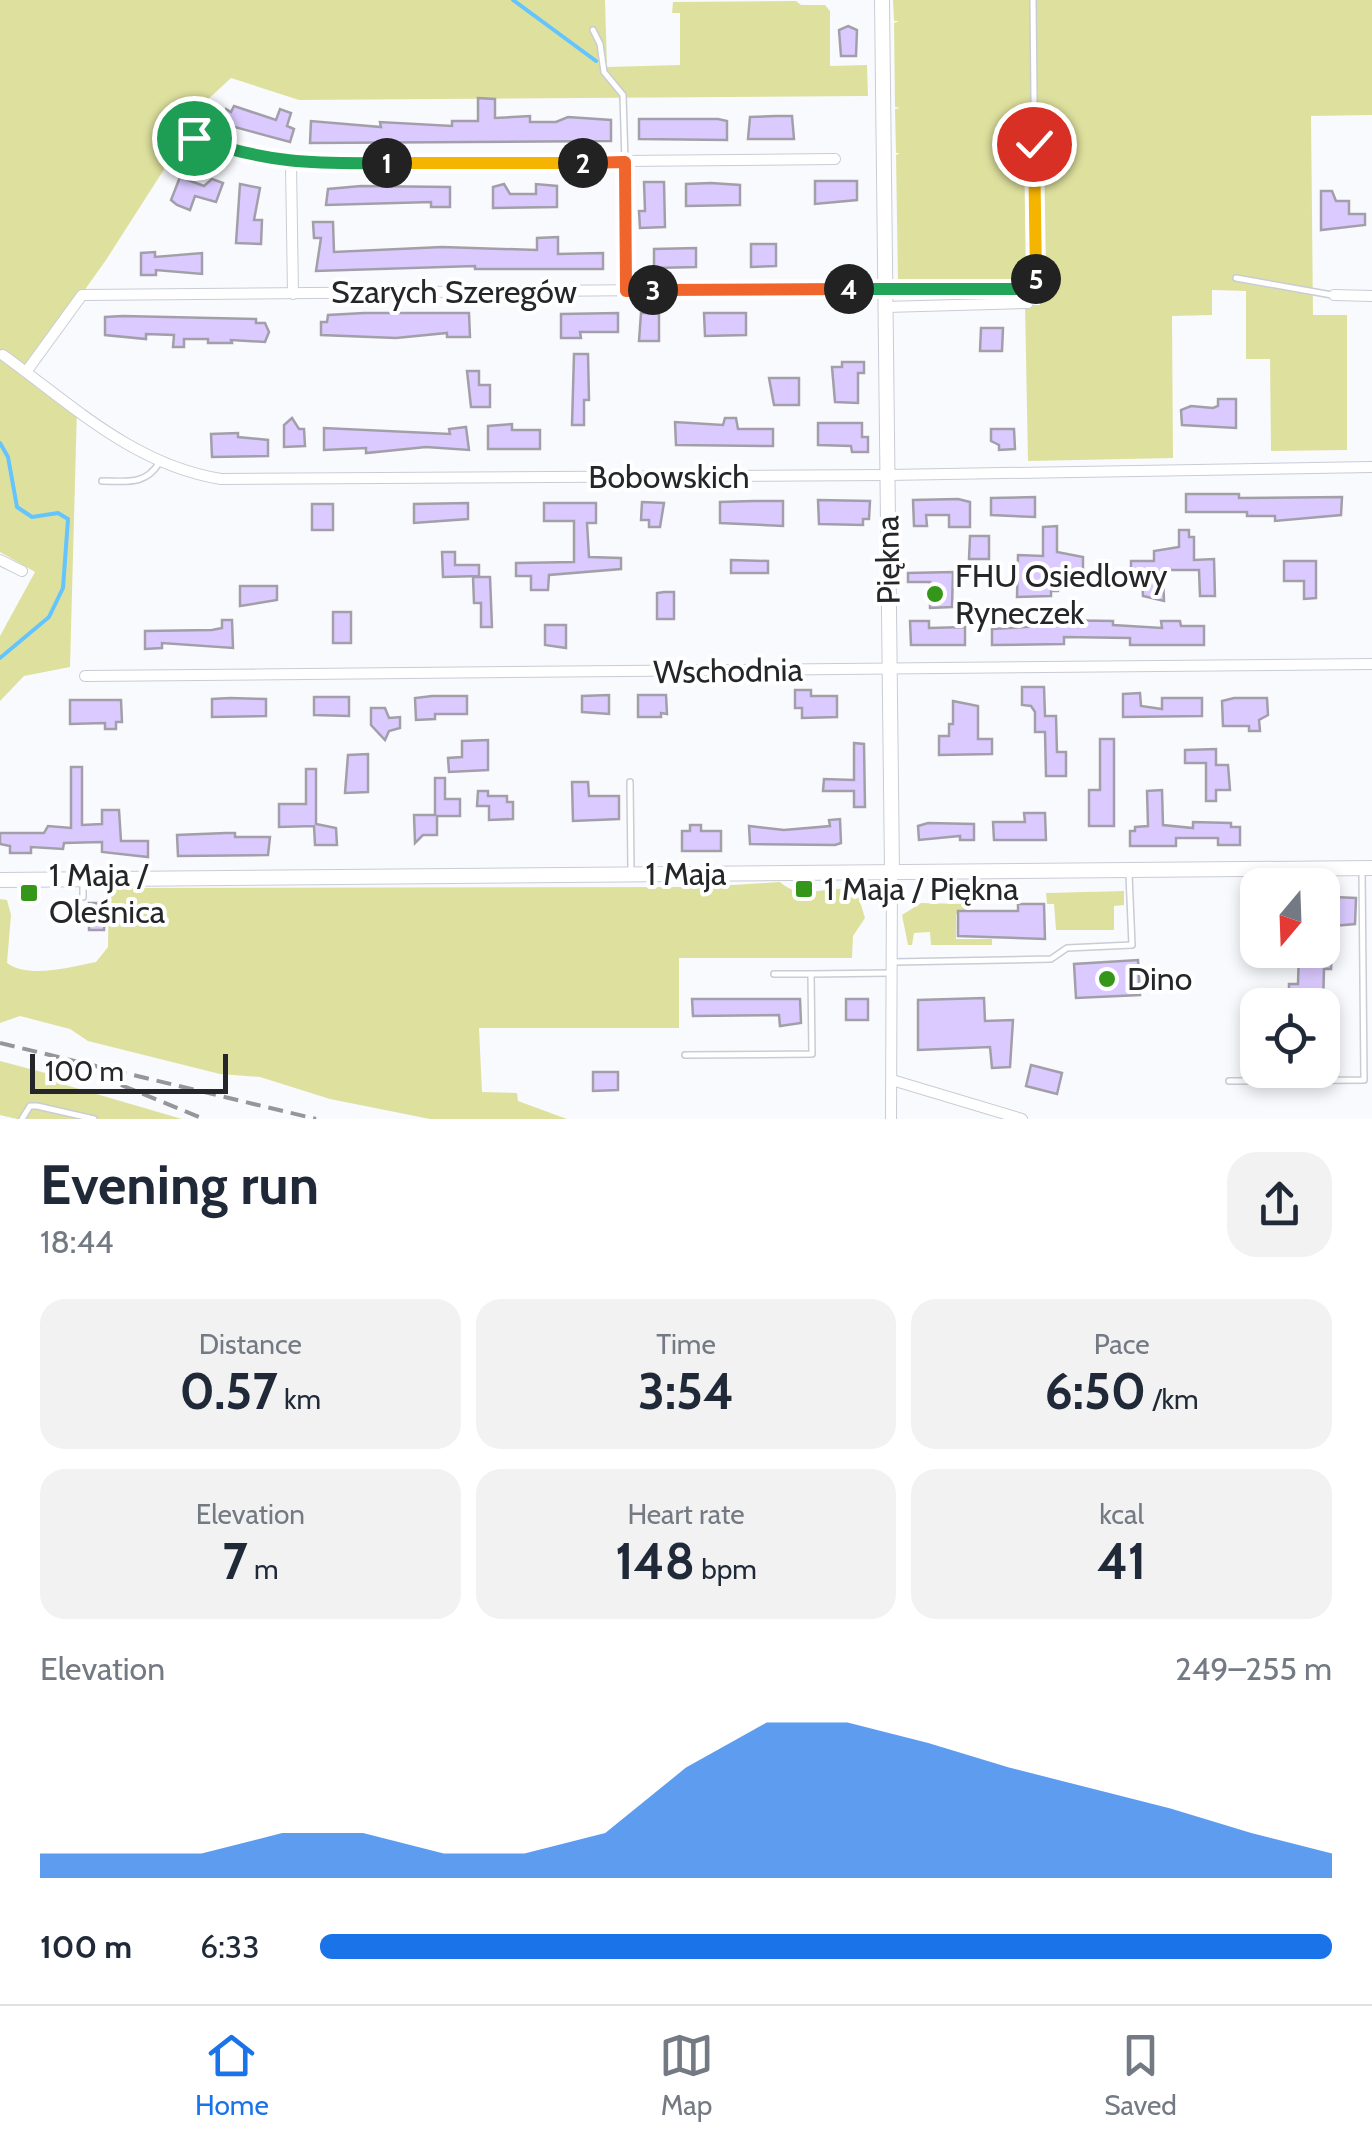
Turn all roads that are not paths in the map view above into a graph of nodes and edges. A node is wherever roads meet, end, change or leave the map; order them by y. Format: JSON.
{"nodes":[{"id":1,"x":882,"y":0,"type":"edge"},
{"id":2,"x":1033,"y":0,"type":"edge"},
{"id":3,"x":592,"y":30,"type":"dead end"},
{"id":4,"x":190,"y":137,"type":"dead end"},
{"id":5,"x":835,"y":160,"type":"dead end"},
{"id":6,"x":625,"y":162,"type":"junction"},
{"id":7,"x":292,"y":164,"type":"junction"},
{"id":8,"x":1236,"y":278,"type":"dead end"},
{"id":9,"x":886,"y":288,"type":"junction"},
{"id":10,"x":626,"y":291,"type":"junction"},
{"id":11,"x":293,"y":294,"type":"junction"},
{"id":12,"x":1334,"y":295,"type":"joint"},
{"id":13,"x":1372,"y":296,"type":"edge"},
{"id":14,"x":1028,"y":303,"type":"dead end"},
{"id":15,"x":886,"y":307,"type":"junction"},
{"id":16,"x":2,"y":355,"type":"dead end"},
{"id":17,"x":26,"y":372,"type":"junction"},
{"id":18,"x":159,"y":463,"type":"junction"},
{"id":19,"x":1372,"y":467,"type":"edge"},
{"id":20,"x":888,"y":475,"type":"junction"},
{"id":21,"x":102,"y":480,"type":"dead end"},
{"id":22,"x":0,"y":560,"type":"edge"},
{"id":23,"x":22,"y":571,"type":"dead end"},
{"id":24,"x":1372,"y":664,"type":"edge"},
{"id":25,"x":890,"y":669,"type":"junction"},
{"id":26,"x":85,"y":676,"type":"dead end"},
{"id":27,"x":630,"y":782,"type":"dead end"},
{"id":28,"x":1367,"y":868,"type":"edge"},
{"id":29,"x":1129,"y":870,"type":"junction"},
{"id":30,"x":892,"y":872,"type":"junction"},
{"id":31,"x":631,"y":874,"type":"junction"},
{"id":32,"x":83,"y":878,"type":"junction"},
{"id":33,"x":0,"y":880,"type":"edge"},
{"id":34,"x":83,"y":897,"type":"dead end"},
{"id":35,"x":1363,"y":933,"type":"junction"},
{"id":36,"x":1372,"y":933,"type":"edge"},
{"id":37,"x":893,"y":967,"type":"junction"},
{"id":38,"x":774,"y":974,"type":"dead end"},
{"id":39,"x":811,"y":974,"type":"junction"},
{"id":40,"x":1364,"y":1042,"type":"junction"},
{"id":41,"x":1372,"y":1042,"type":"edge"},
{"id":42,"x":685,"y":1055,"type":"dead end"},
{"id":43,"x":892,"y":1080,"type":"junction"},
{"id":44,"x":1229,"y":1081,"type":"dead end"},
{"id":45,"x":22,"y":1119,"type":"edge"},
{"id":46,"x":94,"y":1119,"type":"edge"},
{"id":47,"x":892,"y":1119,"type":"edge"},
{"id":48,"x":1022,"y":1119,"type":"edge"}],
"edges":[{"from":1,"to":9,"type":"street","name":"Piękna"},
{"from":2,"to":9,"type":"lane"},
{"from":3,"to":6,"type":"lane"},
{"from":4,"to":7,"type":"street"},
{"from":5,"to":6,"type":"street"},
{"from":6,"to":7,"type":"street"},
{"from":6,"to":10,"type":"street"},
{"from":7,"to":11,"type":"street"},
{"from":8,"to":12,"type":"lane"},
{"from":9,"to":10,"type":"street","name":"Szarych Szeregów"},
{"from":9,"to":15,"type":"street","name":"Piękna"},
{"from":10,"to":11,"type":"street","name":"Szarych Szeregów"},
{"from":11,"to":17,"type":"street","name":"Szarych Szeregów"},
{"from":12,"to":13,"type":"street"},
{"from":14,"to":15,"type":"street"},
{"from":15,"to":20,"type":"street","name":"Piękna"},
{"from":16,"to":17,"type":"street","name":"Bobowskich"},
{"from":17,"to":18,"type":"street","name":"Bobowskich"},
{"from":18,"to":20,"type":"street","name":"Bobowskich"},
{"from":18,"to":21,"type":"lane"},
{"from":19,"to":20,"type":"street","name":"Bobowskich"},
{"from":20,"to":25,"type":"street","name":"Piękna"},
{"from":22,"to":23,"type":"street"},
{"from":24,"to":25,"type":"street","name":"Wschodnia"},
{"from":25,"to":26,"type":"street","name":"Wschodnia"},
{"from":25,"to":30,"type":"street","name":"Piękna"},
{"from":27,"to":31,"type":"lane"},
{"from":28,"to":29,"type":"street","name":"1 Maja"},
{"from":28,"to":35,"type":"lane"},
{"from":29,"to":30,"type":"street","name":"1 Maja"},
{"from":29,"to":37,"type":"lane"},
{"from":30,"to":31,"type":"street","name":"1 Maja"},
{"from":30,"to":37,"type":"street","name":"Piękna"},
{"from":31,"to":32,"type":"street","name":"1 Maja"},
{"from":32,"to":33,"type":"street","name":"1 Maja"},
{"from":32,"to":34,"type":"lane"},
{"from":35,"to":36,"type":"lane"},
{"from":35,"to":40,"type":"lane"},
{"from":37,"to":39,"type":"lane"},
{"from":37,"to":43,"type":"street","name":"Piękna"},
{"from":38,"to":39,"type":"lane"},
{"from":39,"to":42,"type":"lane"},
{"from":40,"to":41,"type":"lane"},
{"from":40,"to":44,"type":"lane"},
{"from":43,"to":47,"type":"street","name":"Piękna"},
{"from":43,"to":48,"type":"street"},
{"from":45,"to":46,"type":"lane"}]}
